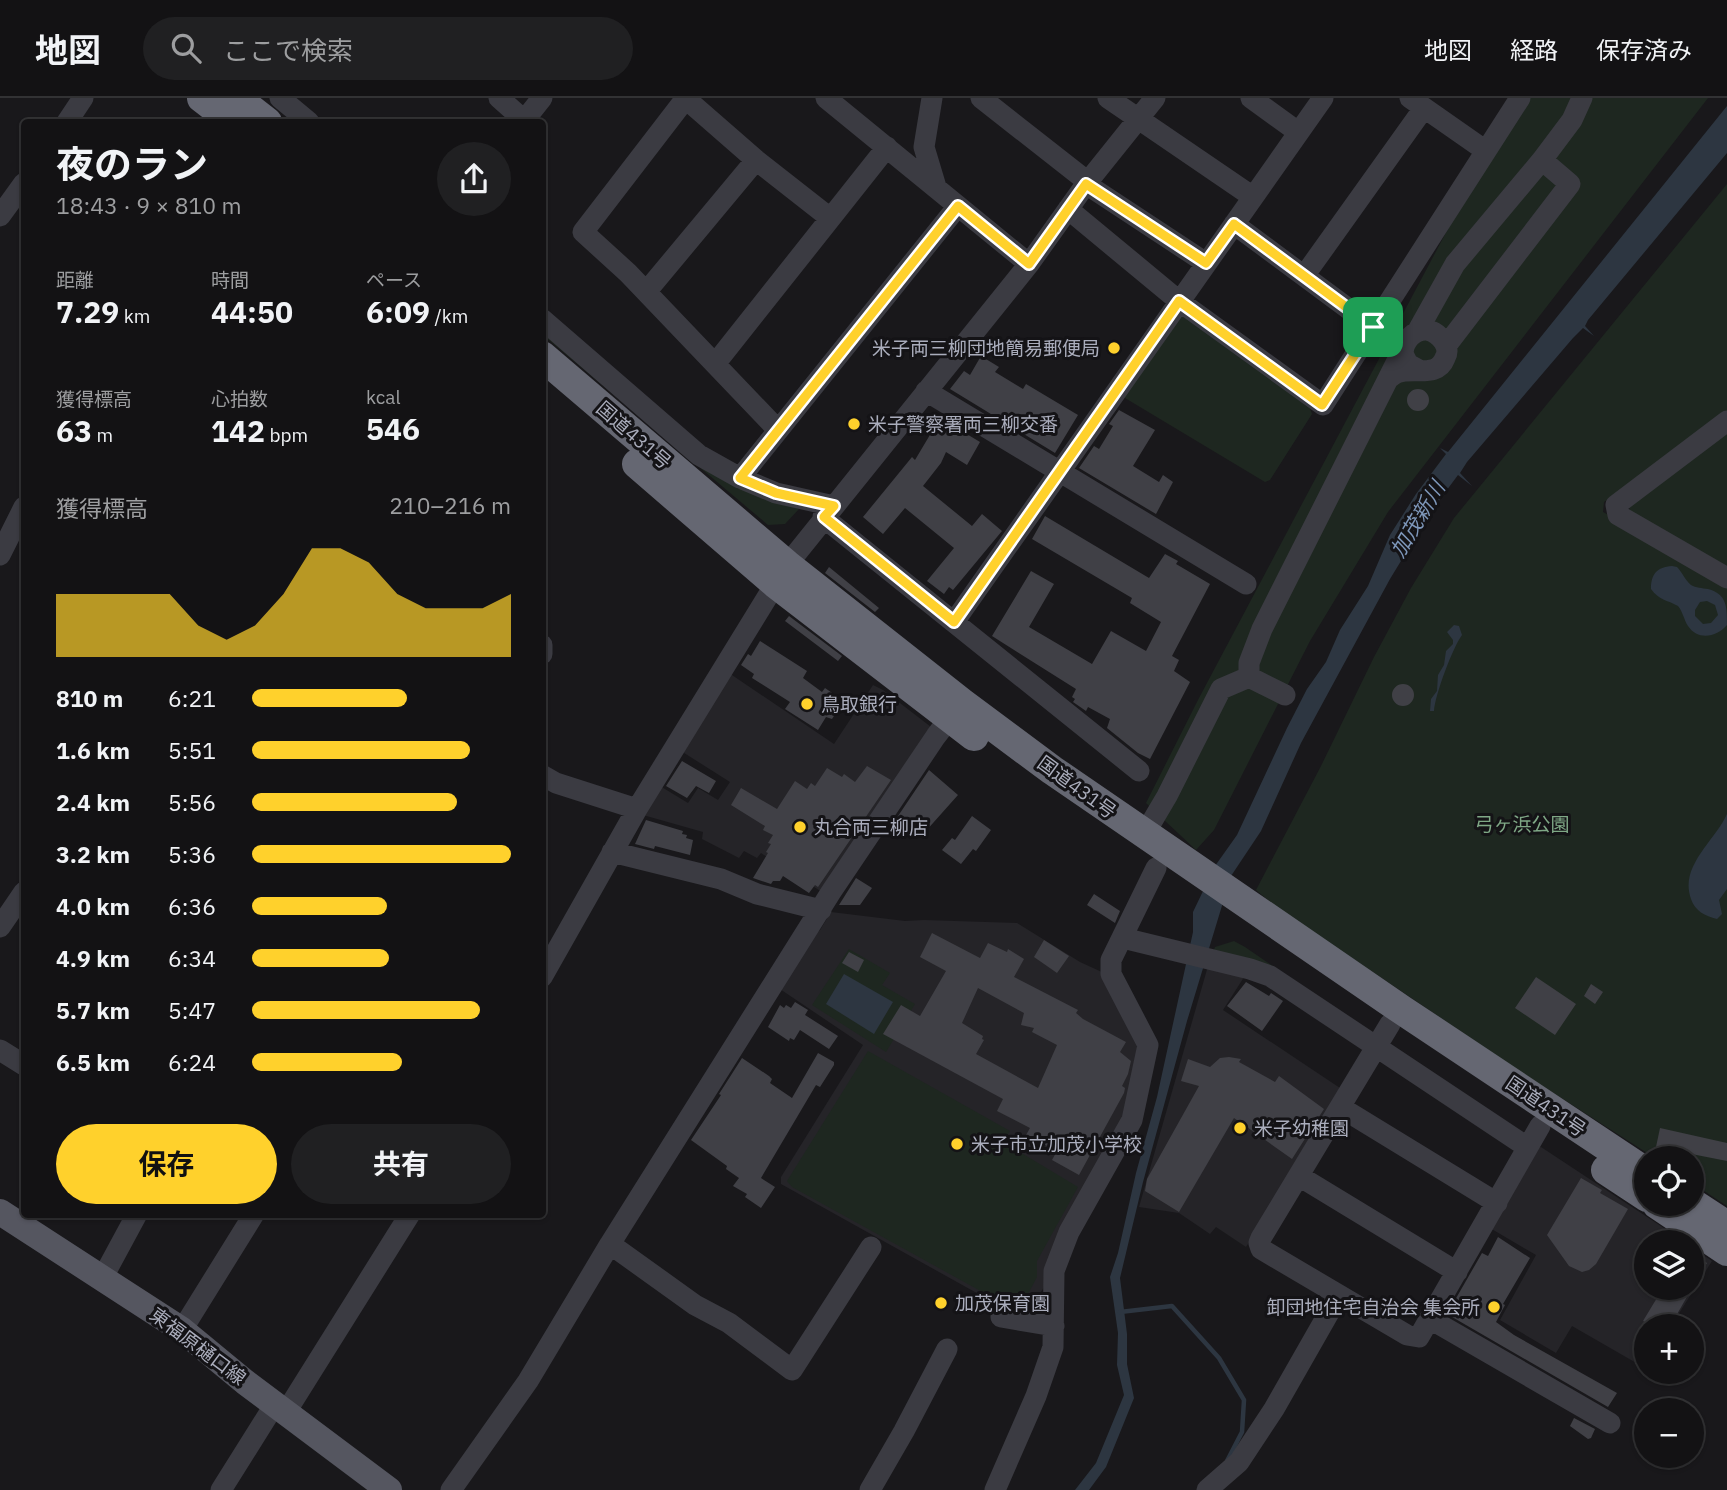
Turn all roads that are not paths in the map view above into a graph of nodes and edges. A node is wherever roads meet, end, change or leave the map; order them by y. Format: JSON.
{"nodes":[{"id":1,"x":83,"y":98,"type":"edge"},
{"id":2,"x":202,"y":98,"type":"edge"},
{"id":3,"x":236,"y":98,"type":"edge"},
{"id":4,"x":280,"y":98,"type":"edge"},
{"id":5,"x":499,"y":98,"type":"edge"},
{"id":6,"x":542,"y":98,"type":"edge"},
{"id":7,"x":685,"y":98,"type":"edge"},
{"id":8,"x":826,"y":98,"type":"edge"},
{"id":9,"x":932,"y":98,"type":"edge"},
{"id":10,"x":981,"y":98,"type":"edge"},
{"id":11,"x":1108,"y":98,"type":"edge"},
{"id":12,"x":1155,"y":98,"type":"edge"},
{"id":13,"x":1251,"y":98,"type":"edge"},
{"id":14,"x":1323,"y":98,"type":"edge"},
{"id":15,"x":1520,"y":98,"type":"edge"},
{"id":16,"x":1581,"y":98,"type":"edge"},
{"id":17,"x":1417,"y":103,"type":"edge"},
{"id":18,"x":69,"y":119,"type":"edge"},
{"id":19,"x":229,"y":119,"type":"edge"},
{"id":20,"x":263,"y":119,"type":"edge"},
{"id":21,"x":305,"y":119,"type":"edge"},
{"id":22,"x":521,"y":119,"type":"edge"},
{"id":23,"x":526,"y":119,"type":"edge"},
{"id":24,"x":1138,"y":120,"type":"junction"},
{"id":25,"x":1298,"y":132,"type":"junction"},
{"id":26,"x":887,"y":147,"type":"junction"},
{"id":27,"x":1486,"y":151,"type":"junction"},
{"id":28,"x":756,"y":160,"type":"junction"},
{"id":29,"x":1542,"y":160,"type":"junction"},
{"id":30,"x":1087,"y":183,"type":"junction"},
{"id":31,"x":21,"y":187,"type":"edge"},
{"id":32,"x":936,"y":187,"type":"junction"},
{"id":33,"x":1253,"y":197,"type":"junction"},
{"id":34,"x":958,"y":206,"type":"junction"},
{"id":35,"x":1068,"y":209,"type":"junction"},
{"id":36,"x":0,"y":216,"type":"edge"},
{"id":37,"x":830,"y":218,"type":"junction"},
{"id":38,"x":1234,"y":224,"type":"junction"},
{"id":39,"x":1206,"y":263,"type":"junction"},
{"id":40,"x":1029,"y":264,"type":"junction"},
{"id":41,"x":1304,"y":276,"type":"junction"},
{"id":42,"x":646,"y":292,"type":"junction"},
{"id":43,"x":1179,"y":301,"type":"junction"},
{"id":44,"x":546,"y":322,"type":"edge"},
{"id":45,"x":1373,"y":327,"type":"junction"},
{"id":46,"x":1410,"y":340,"type":"junction"},
{"id":47,"x":1447,"y":346,"type":"junction"},
{"id":48,"x":546,"y":360,"type":"edge"},
{"id":49,"x":715,"y":364,"type":"junction"},
{"id":50,"x":1419,"y":370,"type":"junction"},
{"id":51,"x":1388,"y":379,"type":"junction"},
{"id":52,"x":546,"y":386,"type":"edge"},
{"id":53,"x":926,"y":391,"type":"junction"},
{"id":54,"x":1727,"y":421,"type":"edge"},
{"id":55,"x":778,"y":430,"type":"junction"},
{"id":56,"x":1059,"y":473,"type":"junction"},
{"id":57,"x":740,"y":478,"type":"junction"},
{"id":58,"x":829,"y":512,"type":"junction"},
{"id":59,"x":21,"y":513,"type":"edge"},
{"id":60,"x":0,"y":555,"type":"edge"},
{"id":61,"x":781,"y":574,"type":"junction"},
{"id":62,"x":1727,"y":578,"type":"edge"},
{"id":63,"x":1245,"y":584,"type":"dead end"},
{"id":64,"x":954,"y":622,"type":"junction"},
{"id":65,"x":1249,"y":677,"type":"junction"},
{"id":66,"x":1285,"y":695,"type":"dead end"},
{"id":67,"x":950,"y":719,"type":"junction"},
{"id":68,"x":1139,"y":771,"type":"dead end"},
{"id":69,"x":546,"y":777,"type":"edge"},
{"id":70,"x":637,"y":809,"type":"junction"},
{"id":71,"x":1144,"y":835,"type":"junction"},
{"id":72,"x":612,"y":852,"type":"junction"},
{"id":73,"x":1172,"y":870,"type":"junction"},
{"id":74,"x":21,"y":896,"type":"edge"},
{"id":75,"x":821,"y":910,"type":"junction"},
{"id":76,"x":1250,"y":919,"type":"junction"},
{"id":77,"x":0,"y":927,"type":"edge"},
{"id":78,"x":1124,"y":936,"type":"junction"},
{"id":79,"x":546,"y":970,"type":"edge"},
{"id":80,"x":1383,"y":1035,"type":"junction"},
{"id":81,"x":0,"y":1050,"type":"edge"},
{"id":82,"x":21,"y":1063,"type":"edge"},
{"id":83,"x":1340,"y":1107,"type":"junction"},
{"id":84,"x":1534,"y":1136,"type":"junction"},
{"id":85,"x":1634,"y":1165,"type":"edge"},
{"id":86,"x":1299,"y":1176,"type":"junction"},
{"id":87,"x":1634,"y":1190,"type":"edge"},
{"id":88,"x":1497,"y":1203,"type":"junction"},
{"id":89,"x":1704,"y":1211,"type":"edge"},
{"id":90,"x":1675,"y":1216,"type":"edge"},
{"id":91,"x":16,"y":1217,"type":"edge"},
{"id":92,"x":135,"y":1218,"type":"edge"},
{"id":93,"x":252,"y":1218,"type":"edge"},
{"id":94,"x":407,"y":1218,"type":"edge"},
{"id":95,"x":1727,"y":1226,"type":"edge"},
{"id":96,"x":610,"y":1244,"type":"junction"},
{"id":97,"x":871,"y":1247,"type":"dead end"},
{"id":98,"x":1727,"y":1251,"type":"edge"},
{"id":99,"x":1457,"y":1272,"type":"junction"},
{"id":100,"x":103,"y":1277,"type":"junction"},
{"id":101,"x":1339,"y":1295,"type":"junction"},
{"id":102,"x":1001,"y":1317,"type":"dead end"},
{"id":103,"x":1430,"y":1320,"type":"junction"},
{"id":104,"x":1054,"y":1326,"type":"junction"},
{"id":105,"x":182,"y":1330,"type":"junction"},
{"id":106,"x":947,"y":1349,"type":"dead end"},
{"id":107,"x":281,"y":1408,"type":"junction"},
{"id":108,"x":1611,"y":1423,"type":"dead end"},
{"id":109,"x":379,"y":1487,"type":"edge"},
{"id":110,"x":222,"y":1490,"type":"edge"},
{"id":111,"x":451,"y":1490,"type":"edge"},
{"id":112,"x":870,"y":1490,"type":"edge"},
{"id":113,"x":995,"y":1490,"type":"edge"},
{"id":114,"x":1207,"y":1490,"type":"edge"}],
"edges":[{"from":1,"to":18,"type":"street"},
{"from":2,"to":19,"type":"highway"},
{"from":3,"to":20,"type":"highway"},
{"from":4,"to":21,"type":"street"},
{"from":5,"to":22,"type":"street"},
{"from":6,"to":23,"type":"street"},
{"from":7,"to":28,"type":"street"},
{"from":7,"to":42,"type":"street"},
{"from":8,"to":26,"type":"street"},
{"from":9,"to":32,"type":"street"},
{"from":10,"to":30,"type":"street"},
{"from":11,"to":24,"type":"street"},
{"from":12,"to":24,"type":"street"},
{"from":13,"to":25,"type":"street"},
{"from":14,"to":25,"type":"street"},
{"from":15,"to":27,"type":"street"},
{"from":16,"to":29,"type":"street"},
{"from":17,"to":27,"type":"street"},
{"from":17,"to":41,"type":"street"},
{"from":24,"to":30,"type":"street"},
{"from":24,"to":33,"type":"street"},
{"from":25,"to":33,"type":"street"},
{"from":26,"to":32,"type":"street"},
{"from":26,"to":37,"type":"street"},
{"from":27,"to":45,"type":"street"},
{"from":28,"to":37,"type":"street"},
{"from":28,"to":42,"type":"street"},
{"from":29,"to":46,"type":"street"},
{"from":29,"to":47,"type":"street"},
{"from":30,"to":35,"type":"street"},
{"from":30,"to":39,"type":"street"},
{"from":31,"to":36,"type":"street"},
{"from":32,"to":34,"type":"street"},
{"from":33,"to":38,"type":"street"},
{"from":34,"to":40,"type":"street"},
{"from":34,"to":55,"type":"street"},
{"from":35,"to":40,"type":"street"},
{"from":35,"to":43,"type":"street"},
{"from":37,"to":49,"type":"street"},
{"from":38,"to":39,"type":"street"},
{"from":38,"to":41,"type":"street"},
{"from":39,"to":43,"type":"street"},
{"from":40,"to":53,"type":"street"},
{"from":41,"to":45,"type":"street"},
{"from":42,"to":49,"type":"street"},
{"from":43,"to":45,"type":"street"},
{"from":43,"to":56,"type":"street"},
{"from":44,"to":57,"type":"street"},
{"from":46,"to":47,"type":"street"},
{"from":46,"to":50,"type":"street"},
{"from":46,"to":51,"type":"street"},
{"from":47,"to":50,"type":"street"},
{"from":48,"to":61,"type":"highway","name":"国道431号"},
{"from":49,"to":55,"type":"street"},
{"from":50,"to":51,"type":"street"},
{"from":51,"to":65,"type":"street"},
{"from":52,"to":61,"type":"highway","name":"国道431号"},
{"from":53,"to":56,"type":"street"},
{"from":53,"to":58,"type":"street"},
{"from":54,"to":62,"type":"street"},
{"from":55,"to":57,"type":"street"},
{"from":56,"to":63,"type":"street"},
{"from":56,"to":64,"type":"street"},
{"from":57,"to":58,"type":"street"},
{"from":58,"to":61,"type":"street"},
{"from":58,"to":64,"type":"street"},
{"from":59,"to":60,"type":"street"},
{"from":61,"to":67,"type":"highway","name":"国道431号"},
{"from":61,"to":70,"type":"street"},
{"from":61,"to":71,"type":"highway","name":"国道431号"},
{"from":64,"to":68,"type":"street"},
{"from":65,"to":66,"type":"street"},
{"from":65,"to":71,"type":"street"},
{"from":67,"to":73,"type":"highway","name":"国道431号"},
{"from":67,"to":75,"type":"street"},
{"from":69,"to":70,"type":"street"},
{"from":70,"to":72,"type":"street"},
{"from":71,"to":73,"type":"highway","name":"国道431号"},
{"from":72,"to":75,"type":"street"},
{"from":72,"to":79,"type":"street"},
{"from":73,"to":76,"type":"highway","name":"国道431号"},
{"from":73,"to":78,"type":"street"},
{"from":74,"to":77,"type":"street"},
{"from":75,"to":96,"type":"street"},
{"from":76,"to":80,"type":"highway","name":"国道431号"},
{"from":76,"to":85,"type":"highway","name":"国道431号"},
{"from":78,"to":80,"type":"street"},
{"from":78,"to":104,"type":"street"},
{"from":80,"to":83,"type":"street"},
{"from":80,"to":84,"type":"highway","name":"国道431号"},
{"from":81,"to":82,"type":"street"},
{"from":83,"to":86,"type":"street"},
{"from":83,"to":88,"type":"street"},
{"from":84,"to":87,"type":"highway","name":"国道431号"},
{"from":84,"to":88,"type":"street"},
{"from":86,"to":99,"type":"street"},
{"from":86,"to":101,"type":"street"},
{"from":88,"to":99,"type":"street"},
{"from":89,"to":95,"type":"highway"},
{"from":90,"to":98,"type":"highway"},
{"from":91,"to":100,"type":"main road","name":"東福原樋口線"},
{"from":92,"to":100,"type":"street"},
{"from":93,"to":105,"type":"street"},
{"from":94,"to":107,"type":"street"},
{"from":96,"to":97,"type":"street"},
{"from":96,"to":111,"type":"street"},
{"from":99,"to":103,"type":"street"},
{"from":100,"to":105,"type":"main road","name":"東福原樋口線"},
{"from":101,"to":103,"type":"street"},
{"from":101,"to":114,"type":"street"},
{"from":102,"to":104,"type":"street"},
{"from":103,"to":108,"type":"street"},
{"from":104,"to":113,"type":"street"},
{"from":105,"to":107,"type":"main road","name":"東福原樋口線"},
{"from":106,"to":112,"type":"street"},
{"from":107,"to":109,"type":"main road","name":"東福原樋口線"},
{"from":107,"to":110,"type":"street"}]}
